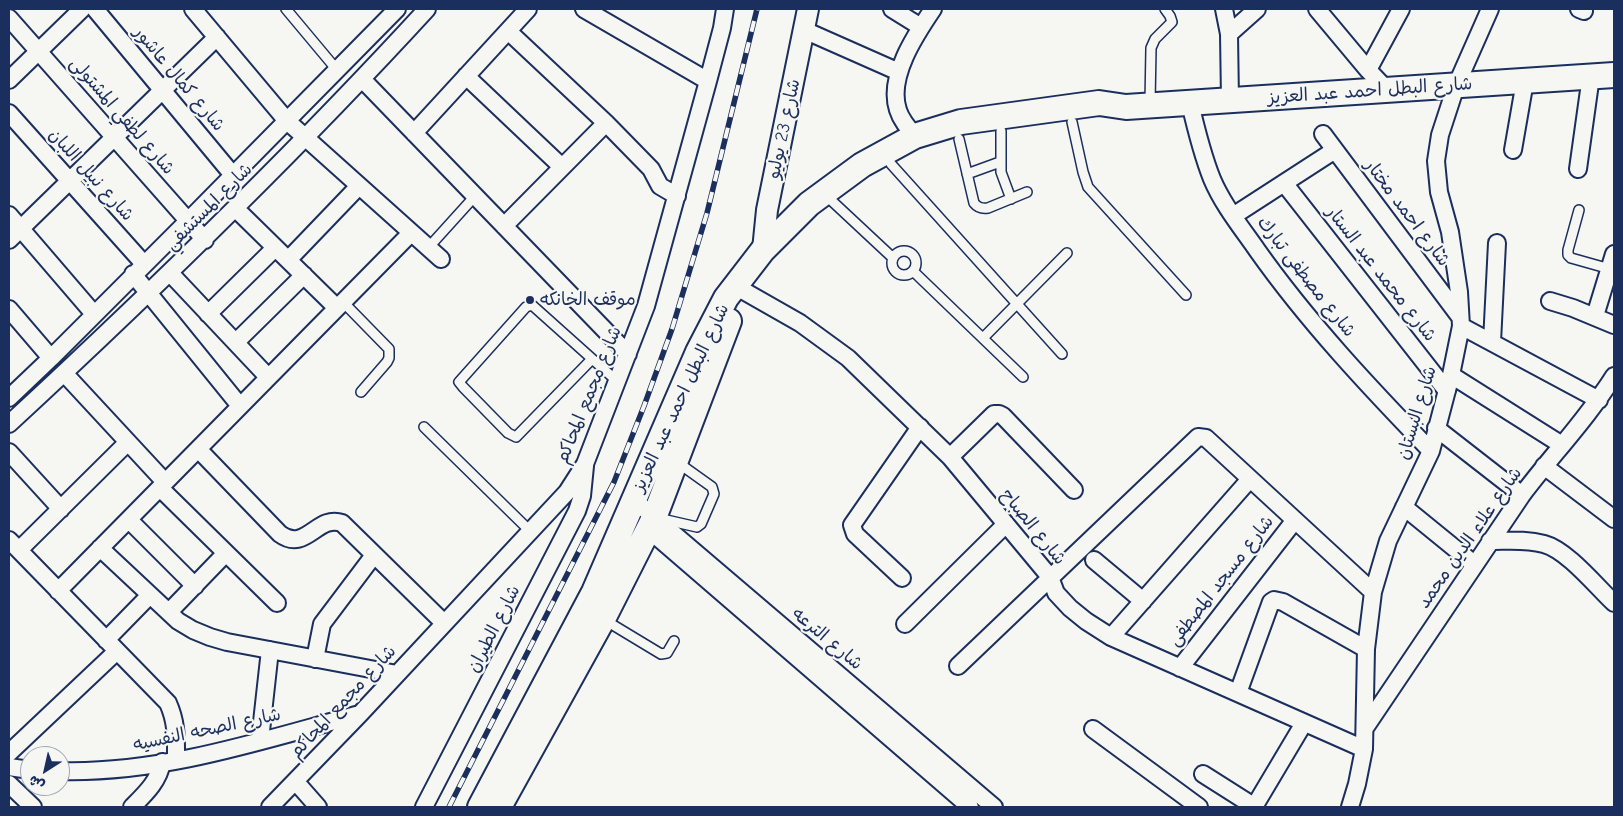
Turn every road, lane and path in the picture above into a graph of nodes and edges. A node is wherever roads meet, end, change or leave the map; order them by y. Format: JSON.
{"nodes":[{"id":1,"x":82,"y":9,"type":"edge"},
{"id":2,"x":95,"y":9,"type":"edge"},
{"id":3,"x":193,"y":9,"type":"edge"},
{"id":4,"x":286,"y":9,"type":"edge"},
{"id":5,"x":397,"y":9,"type":"edge"},
{"id":6,"x":427,"y":9,"type":"edge"},
{"id":7,"x":528,"y":9,"type":"edge"},
{"id":8,"x":584,"y":9,"type":"edge"},
{"id":9,"x":725,"y":9,"type":"edge"},
{"id":10,"x":808,"y":9,"type":"edge"},
{"id":11,"x":892,"y":9,"type":"edge"},
{"id":12,"x":933,"y":9,"type":"edge"},
{"id":13,"x":1165,"y":9,"type":"edge"},
{"id":14,"x":1224,"y":9,"type":"edge"},
{"id":15,"x":1257,"y":9,"type":"edge"},
{"id":16,"x":1401,"y":9,"type":"edge"},
{"id":17,"x":1490,"y":9,"type":"edge"},
{"id":18,"x":1319,"y":10,"type":"edge"},
{"id":19,"x":9,"y":18,"type":"edge"},
{"id":20,"x":921,"y":27,"type":"junction"},
{"id":21,"x":804,"y":30,"type":"junction"},
{"id":22,"x":508,"y":32,"type":"junction"},
{"id":23,"x":1229,"y":34,"type":"junction"},
{"id":24,"x":217,"y":37,"type":"junction"},
{"id":25,"x":38,"y":51,"type":"junction"},
{"id":26,"x":337,"y":70,"type":"junction"},
{"id":27,"x":1368,"y":70,"type":"junction"},
{"id":28,"x":899,"y":72,"type":"junction"},
{"id":29,"x":1614,"y":75,"type":"edge"},
{"id":30,"x":466,"y":76,"type":"junction"},
{"id":31,"x":1591,"y":76,"type":"junction"},
{"id":32,"x":362,"y":79,"type":"junction"},
{"id":33,"x":9,"y":80,"type":"edge"},
{"id":34,"x":708,"y":81,"type":"junction"},
{"id":35,"x":1526,"y":81,"type":"junction"},
{"id":36,"x":1456,"y":86,"type":"junction"},
{"id":37,"x":163,"y":90,"type":"junction"},
{"id":38,"x":1388,"y":91,"type":"junction"},
{"id":39,"x":1230,"y":100,"type":"junction"},
{"id":40,"x":1190,"y":103,"type":"junction"},
{"id":41,"x":1150,"y":106,"type":"junction"},
{"id":42,"x":1126,"y":107,"type":"junction"},
{"id":43,"x":9,"y":113,"type":"edge"},
{"id":44,"x":287,"y":121,"type":"junction"},
{"id":45,"x":1072,"y":122,"type":"junction"},
{"id":46,"x":606,"y":123,"type":"junction"},
{"id":47,"x":1001,"y":131,"type":"junction"},
{"id":48,"x":414,"y":132,"type":"junction"},
{"id":49,"x":1323,"y":134,"type":"dead end"},
{"id":50,"x":915,"y":136,"type":"junction"},
{"id":51,"x":114,"y":138,"type":"junction"},
{"id":52,"x":306,"y":138,"type":"junction"},
{"id":53,"x":959,"y":139,"type":"junction"},
{"id":54,"x":1335,"y":150,"type":"junction"},
{"id":55,"x":1513,"y":150,"type":"dead end"},
{"id":56,"x":1000,"y":162,"type":"junction"},
{"id":57,"x":891,"y":164,"type":"junction"},
{"id":58,"x":562,"y":167,"type":"junction"},
{"id":59,"x":1578,"y":169,"type":"dead end"},
{"id":60,"x":232,"y":174,"type":"junction"},
{"id":61,"x":967,"y":174,"type":"junction"},
{"id":62,"x":69,"y":181,"type":"junction"},
{"id":63,"x":1284,"y":183,"type":"junction"},
{"id":64,"x":359,"y":186,"type":"junction"},
{"id":65,"x":1027,"y":192,"type":"dead end"},
{"id":66,"x":475,"y":196,"type":"junction"},
{"id":67,"x":676,"y":196,"type":"junction"},
{"id":68,"x":1011,"y":199,"type":"junction"},
{"id":69,"x":833,"y":202,"type":"junction"},
{"id":70,"x":236,"y":209,"type":"junction"},
{"id":71,"x":1579,"y":210,"type":"dead end"},
{"id":72,"x":9,"y":215,"type":"edge"},
{"id":73,"x":1233,"y":216,"type":"junction"},
{"id":74,"x":187,"y":222,"type":"junction"},
{"id":75,"x":504,"y":226,"type":"junction"},
{"id":76,"x":411,"y":233,"type":"junction"},
{"id":77,"x":15,"y":234,"type":"edge"},
{"id":78,"x":205,"y":240,"type":"junction"},
{"id":79,"x":1497,"y":243,"type":"dead end"},
{"id":80,"x":275,"y":248,"type":"junction"},
{"id":81,"x":428,"y":248,"type":"junction"},
{"id":82,"x":762,"y":250,"type":"junction"},
{"id":83,"x":1067,"y":253,"type":"dead end"},
{"id":84,"x":894,"y":258,"type":"junction"},
{"id":85,"x":441,"y":259,"type":"dead end"},
{"id":86,"x":288,"y":260,"type":"junction"},
{"id":87,"x":1612,"y":261,"type":"edge"},
{"id":88,"x":139,"y":269,"type":"junction"},
{"id":89,"x":913,"y":271,"type":"junction"},
{"id":90,"x":170,"y":273,"type":"junction"},
{"id":91,"x":304,"y":275,"type":"junction"},
{"id":92,"x":740,"y":290,"type":"junction"},
{"id":93,"x":149,"y":294,"type":"junction"},
{"id":94,"x":1186,"y":296,"type":"dead end"},
{"id":95,"x":1550,"y":301,"type":"dead end"},
{"id":96,"x":1016,"y":304,"type":"junction"},
{"id":97,"x":340,"y":305,"type":"junction"},
{"id":98,"x":9,"y":309,"type":"edge"},
{"id":99,"x":94,"y":314,"type":"junction"},
{"id":100,"x":208,"y":314,"type":"junction"},
{"id":101,"x":1596,"y":316,"type":"junction"},
{"id":102,"x":1460,"y":321,"type":"junction"},
{"id":103,"x":1614,"y":325,"type":"edge"},
{"id":104,"x":982,"y":338,"type":"junction"},
{"id":105,"x":236,"y":342,"type":"junction"},
{"id":106,"x":1492,"y":342,"type":"junction"},
{"id":107,"x":628,"y":354,"type":"junction"},
{"id":108,"x":1062,"y":354,"type":"dead end"},
{"id":109,"x":51,"y":358,"type":"junction"},
{"id":110,"x":592,"y":359,"type":"junction"},
{"id":111,"x":64,"y":373,"type":"junction"},
{"id":112,"x":1614,"y":376,"type":"edge"},
{"id":113,"x":268,"y":377,"type":"junction"},
{"id":114,"x":1023,"y":377,"type":"dead end"},
{"id":115,"x":618,"y":382,"type":"junction"},
{"id":116,"x":1449,"y":383,"type":"junction"},
{"id":117,"x":361,"y":392,"type":"dead end"},
{"id":118,"x":9,"y":398,"type":"edge"},
{"id":119,"x":1599,"y":400,"type":"junction"},
{"id":120,"x":240,"y":406,"type":"junction"},
{"id":121,"x":9,"y":424,"type":"edge"},
{"id":122,"x":424,"y":427,"type":"dead end"},
{"id":123,"x":920,"y":427,"type":"junction"},
{"id":124,"x":1436,"y":428,"type":"junction"},
{"id":125,"x":128,"y":442,"type":"junction"},
{"id":126,"x":1562,"y":445,"type":"junction"},
{"id":127,"x":198,"y":449,"type":"junction"},
{"id":128,"x":1431,"y":451,"type":"junction"},
{"id":129,"x":9,"y":452,"type":"edge"},
{"id":130,"x":950,"y":457,"type":"junction"},
{"id":131,"x":675,"y":461,"type":"junction"},
{"id":132,"x":585,"y":464,"type":"junction"},
{"id":133,"x":1544,"y":466,"type":"junction"},
{"id":134,"x":1250,"y":479,"type":"junction"},
{"id":135,"x":163,"y":485,"type":"junction"},
{"id":136,"x":1074,"y":490,"type":"dead end"},
{"id":137,"x":1522,"y":496,"type":"junction"},
{"id":138,"x":634,"y":500,"type":"junction"},
{"id":139,"x":1404,"y":507,"type":"junction"},
{"id":140,"x":61,"y":509,"type":"junction"},
{"id":141,"x":1614,"y":519,"type":"edge"},
{"id":142,"x":129,"y":520,"type":"junction"},
{"id":143,"x":1295,"y":520,"type":"junction"},
{"id":144,"x":651,"y":523,"type":"junction"},
{"id":145,"x":1006,"y":524,"type":"junction"},
{"id":146,"x":530,"y":531,"type":"junction"},
{"id":147,"x":1490,"y":541,"type":"junction"},
{"id":148,"x":14,"y":545,"type":"edge"},
{"id":149,"x":100,"y":548,"type":"junction"},
{"id":150,"x":226,"y":553,"type":"junction"},
{"id":151,"x":374,"y":555,"type":"junction"},
{"id":152,"x":1094,"y":560,"type":"dead end"},
{"id":153,"x":1474,"y":564,"type":"junction"},
{"id":154,"x":1050,"y":577,"type":"junction"},
{"id":155,"x":902,"y":578,"type":"dead end"},
{"id":156,"x":195,"y":586,"type":"junction"},
{"id":157,"x":58,"y":591,"type":"junction"},
{"id":158,"x":1374,"y":592,"type":"junction"},
{"id":159,"x":150,"y":595,"type":"junction"},
{"id":160,"x":1143,"y":601,"type":"junction"},
{"id":161,"x":277,"y":603,"type":"dead end"},
{"id":162,"x":1614,"y":603,"type":"edge"},
{"id":163,"x":169,"y":612,"type":"junction"},
{"id":164,"x":603,"y":619,"type":"junction"},
{"id":165,"x":444,"y":623,"type":"junction"},
{"id":166,"x":905,"y":624,"type":"dead end"},
{"id":167,"x":1112,"y":637,"type":"junction"},
{"id":168,"x":674,"y":641,"type":"dead end"},
{"id":169,"x":112,"y":646,"type":"junction"},
{"id":170,"x":1366,"y":649,"type":"junction"},
{"id":171,"x":270,"y":650,"type":"junction"},
{"id":172,"x":315,"y":658,"type":"junction"},
{"id":173,"x":958,"y":666,"type":"dead end"},
{"id":174,"x":1180,"y":668,"type":"junction"},
{"id":175,"x":397,"y":674,"type":"junction"},
{"id":176,"x":1238,"y":693,"type":"junction"},
{"id":177,"x":360,"y":714,"type":"junction"},
{"id":178,"x":1304,"y":723,"type":"junction"},
{"id":179,"x":1365,"y":728,"type":"junction"},
{"id":180,"x":1093,"y":729,"type":"dead end"},
{"id":181,"x":260,"y":740,"type":"junction"},
{"id":182,"x":1364,"y":749,"type":"junction"},
{"id":183,"x":9,"y":753,"type":"edge"},
{"id":184,"x":169,"y":761,"type":"junction"},
{"id":185,"x":70,"y":771,"type":"edge"},
{"id":186,"x":1203,"y":774,"type":"dead end"},
{"id":187,"x":296,"y":782,"type":"junction"},
{"id":188,"x":9,"y":784,"type":"edge"},
{"id":189,"x":33,"y":807,"type":"edge"},
{"id":190,"x":132,"y":807,"type":"edge"},
{"id":191,"x":270,"y":807,"type":"edge"},
{"id":192,"x":318,"y":807,"type":"edge"},
{"id":193,"x":424,"y":807,"type":"edge"},
{"id":194,"x":480,"y":807,"type":"edge"},
{"id":195,"x":499,"y":807,"type":"edge"},
{"id":196,"x":970,"y":807,"type":"edge"},
{"id":197,"x":994,"y":807,"type":"edge"},
{"id":198,"x":1199,"y":807,"type":"edge"},
{"id":199,"x":1255,"y":807,"type":"edge"},
{"id":200,"x":1350,"y":807,"type":"edge"}],
"edges":[{"from":1,"to":25,"type":"street"},
{"from":2,"to":37,"type":"street","name":"شارع كمال عاشور"},
{"from":3,"to":24,"type":"street"},
{"from":4,"to":26,"type":"lane"},
{"from":5,"to":26,"type":"street","name":"شارع المستشفي"},
{"from":6,"to":32,"type":"street","name":"شارع المستشفي"},
{"from":7,"to":22,"type":"street"},
{"from":8,"to":34,"type":"street"},
{"from":9,"to":34,"type":"street","name":"شارع مجمع المحاكم"},
{"from":10,"to":21,"type":"street","name":"شارع 23 يوليو"},
{"from":11,"to":20,"type":"street"},
{"from":12,"to":20,"type":"street"},
{"from":13,"to":41,"type":"lane"},
{"from":14,"to":23,"type":"street"},
{"from":15,"to":23,"type":"street"},
{"from":16,"to":27,"type":"street"},
{"from":17,"to":36,"type":"street","name":"شارع البستان"},
{"from":18,"to":27,"type":"street"},
{"from":19,"to":25,"type":"street","name":"شارع لطفي المشتولى"},
{"from":20,"to":28,"type":"street"},
{"from":21,"to":28,"type":"street"},
{"from":21,"to":82,"type":"street","name":"شارع 23 يوليو"},
{"from":22,"to":30,"type":"street"},
{"from":22,"to":46,"type":"street"},
{"from":23,"to":39,"type":"street"},
{"from":24,"to":37,"type":"street"},
{"from":24,"to":44,"type":"street"},
{"from":25,"to":33,"type":"street"},
{"from":25,"to":51,"type":"street","name":"شارع لطفي المشتولى"},
{"from":26,"to":44,"type":"street","name":"شارع المستشفي"},
{"from":27,"to":38,"type":"street"},
{"from":28,"to":50,"type":"street"},
{"from":29,"to":31,"type":"main road","name":"شارع البطل احمد عبد العزيز"},
{"from":30,"to":48,"type":"street"},
{"from":30,"to":58,"type":"street"},
{"from":31,"to":35,"type":"main road","name":"شارع البطل احمد عبد العزيز"},
{"from":31,"to":59,"type":"street"},
{"from":32,"to":48,"type":"street"},
{"from":32,"to":52,"type":"street","name":"شارع المستشفي"},
{"from":34,"to":67,"type":"street","name":"شارع مجمع المحاكم"},
{"from":35,"to":36,"type":"main road","name":"شارع البطل احمد عبد العزيز"},
{"from":35,"to":55,"type":"street"},
{"from":36,"to":38,"type":"main road","name":"شارع البطل احمد عبد العزيز"},
{"from":36,"to":102,"type":"street","name":"شارع البستان"},
{"from":37,"to":51,"type":"street"},
{"from":37,"to":60,"type":"street","name":"شارع كمال عاشور"},
{"from":38,"to":39,"type":"main road","name":"شارع البطل احمد عبد العزيز"},
{"from":39,"to":40,"type":"main road","name":"شارع البطل احمد عبد العزيز"},
{"from":40,"to":41,"type":"main road","name":"شارع البطل احمد عبد العزيز"},
{"from":40,"to":73,"type":"street","name":"شارع مصطفى تبارك"},
{"from":41,"to":42,"type":"main road","name":"شارع البطل احمد عبد العزيز"},
{"from":42,"to":45,"type":"main road","name":"شارع البطل احمد عبد العزيز"},
{"from":42,"to":50,"type":"main road","name":"شارع البطل احمد عبد العزيز"},
{"from":43,"to":62,"type":"street","name":"شارع نبيل اللبان"},
{"from":44,"to":52,"type":"street"},
{"from":44,"to":60,"type":"street","name":"شارع المستشفي"},
{"from":45,"to":47,"type":"main road","name":"شارع البطل احمد عبد العزيز"},
{"from":45,"to":94,"type":"lane"},
{"from":46,"to":58,"type":"street"},
{"from":46,"to":67,"type":"street"},
{"from":47,"to":53,"type":"main road","name":"شارع البطل احمد عبد العزيز"},
{"from":47,"to":56,"type":"lane"},
{"from":48,"to":66,"type":"street"},
{"from":49,"to":54,"type":"street","name":"شارع احمد مختار"},
{"from":50,"to":82,"type":"main road","name":"شارع البطل احمد عبد العزيز"},
{"from":51,"to":62,"type":"street"},
{"from":51,"to":74,"type":"street","name":"شارع لطفي المشتولى"},
{"from":52,"to":64,"type":"street"},
{"from":52,"to":70,"type":"street","name":"شارع المستشفي"},
{"from":53,"to":57,"type":"main road","name":"شارع البطل احمد عبد العزيز"},
{"from":53,"to":61,"type":"lane"},
{"from":54,"to":63,"type":"street"},
{"from":54,"to":102,"type":"street","name":"شارع احمد مختار"},
{"from":56,"to":61,"type":"lane"},
{"from":56,"to":68,"type":"lane"},
{"from":57,"to":69,"type":"main road","name":"شارع البطل احمد عبد العزيز"},
{"from":57,"to":96,"type":"lane"},
{"from":58,"to":75,"type":"street"},
{"from":60,"to":74,"type":"street","name":"شارع المستشفي"},
{"from":61,"to":68,"type":"lane"},
{"from":62,"to":77,"type":"street"},
{"from":62,"to":88,"type":"street","name":"شارع نبيل اللبان"},
{"from":63,"to":73,"type":"street"},
{"from":63,"to":116,"type":"street","name":"شارع محمد عبد الستار"},
{"from":64,"to":76,"type":"street"},
{"from":64,"to":86,"type":"street"},
{"from":65,"to":68,"type":"lane"},
{"from":66,"to":75,"type":"street"},
{"from":66,"to":81,"type":"lane"},
{"from":67,"to":107,"type":"street","name":"شارع مجمع المحاكم"},
{"from":69,"to":84,"type":"lane"},
{"from":69,"to":92,"type":"main road","name":"شارع البطل احمد عبد العزيز"},
{"from":70,"to":78,"type":"street","name":"شارع المستشفي"},
{"from":70,"to":80,"type":"street"},
{"from":71,"to":87,"type":"lane"},
{"from":72,"to":77,"type":"street"},
{"from":73,"to":128,"type":"street","name":"شارع مصطفى تبارك"},
{"from":74,"to":78,"type":"street","name":"شارع لطفي المشتولى"},
{"from":74,"to":88,"type":"street","name":"شارع المستشفي"},
{"from":75,"to":107,"type":"street"},
{"from":76,"to":81,"type":"street"},
{"from":76,"to":97,"type":"street"},
{"from":77,"to":99,"type":"street"},
{"from":78,"to":90,"type":"street","name":"شارع المستشفي"},
{"from":79,"to":106,"type":"street"},
{"from":80,"to":86,"type":"street"},
{"from":80,"to":100,"type":"street"},
{"from":81,"to":85,"type":"street"},
{"from":82,"to":92,"type":"main road","name":"شارع البطل احمد عبد العزيز"},
{"from":83,"to":96,"type":"lane"},
{"from":84,"to":89,"type":"lane"},
{"from":84,"to":89,"type":"lane"},
{"from":86,"to":91,"type":"street"},
{"from":87,"to":101,"type":"street"},
{"from":88,"to":93,"type":"street","name":"شارع نبيل اللبان"},
{"from":88,"to":99,"type":"street","name":"شارع المستشفي"},
{"from":89,"to":104,"type":"lane"},
{"from":90,"to":93,"type":"street","name":"شارع المستشفي"},
{"from":90,"to":100,"type":"street"},
{"from":91,"to":97,"type":"street"},
{"from":91,"to":105,"type":"street"},
{"from":92,"to":123,"type":"street","name":"شارع الصباح"},
{"from":92,"to":131,"type":"main road","name":"شارع البطل احمد عبد العزيز"},
{"from":92,"to":138,"type":"main road","name":"شارع البطل احمد عبد العزيز"},
{"from":93,"to":111,"type":"street","name":"شارع المستشفي"},
{"from":93,"to":120,"type":"street","name":"شارع نبيل اللبان"},
{"from":95,"to":101,"type":"street"},
{"from":96,"to":104,"type":"lane"},
{"from":96,"to":108,"type":"lane"},
{"from":97,"to":113,"type":"street"},
{"from":97,"to":117,"type":"lane"},
{"from":98,"to":109,"type":"street"},
{"from":99,"to":109,"type":"street","name":"شارع المستشفي"},
{"from":100,"to":105,"type":"street"},
{"from":101,"to":103,"type":"street"},
{"from":102,"to":106,"type":"street","name":"شارع احمد مختار"},
{"from":102,"to":116,"type":"street","name":"شارع البستان"},
{"from":104,"to":114,"type":"lane"},
{"from":105,"to":113,"type":"street"},
{"from":106,"to":119,"type":"street","name":"شارع احمد مختار"},
{"from":107,"to":115,"type":"street","name":"شارع مجمع المحاكم"},
{"from":109,"to":118,"type":"street","name":"شارع المستشفي"},
{"from":110,"to":110,"type":"lane"},
{"from":110,"to":115,"type":"lane"},
{"from":111,"to":121,"type":"street","name":"شارع المستشفي"},
{"from":111,"to":125,"type":"street"},
{"from":112,"to":119,"type":"street","name":"شارع علاء الدين محمد"},
{"from":113,"to":120,"type":"street"},
{"from":115,"to":132,"type":"street","name":"شارع مجمع المحاكم"},
{"from":116,"to":124,"type":"street","name":"شارع البستان"},
{"from":116,"to":126,"type":"street","name":"شارع محمد عبد الستار"},
{"from":119,"to":126,"type":"street","name":"شارع علاء الدين محمد"},
{"from":120,"to":127,"type":"street"},
{"from":122,"to":146,"type":"lane"},
{"from":123,"to":130,"type":"street","name":"شارع الصباح"},
{"from":123,"to":155,"type":"street"},
{"from":124,"to":128,"type":"street","name":"شارع البستان"},
{"from":124,"to":137,"type":"street"},
{"from":125,"to":135,"type":"street"},
{"from":125,"to":140,"type":"street"},
{"from":126,"to":133,"type":"street","name":"شارع علاء الدين محمد"},
{"from":127,"to":135,"type":"street"},
{"from":127,"to":151,"type":"street"},
{"from":128,"to":139,"type":"street","name":"شارع البستان"},
{"from":129,"to":140,"type":"street"},
{"from":130,"to":136,"type":"street"},
{"from":130,"to":145,"type":"street","name":"شارع الصباح"},
{"from":131,"to":144,"type":"main road","name":"شارع البطل احمد عبد العزيز"},
{"from":131,"to":144,"type":"lane"},
{"from":132,"to":146,"type":"street","name":"شارع مجمع المحاكم"},
{"from":132,"to":193,"type":"street","name":"شارع الطيران"},
{"from":133,"to":137,"type":"street","name":"شارع علاء الدين محمد"},
{"from":133,"to":141,"type":"street"},
{"from":134,"to":143,"type":"street"},
{"from":134,"to":154,"type":"street"},
{"from":134,"to":160,"type":"street"},
{"from":135,"to":142,"type":"street"},
{"from":135,"to":150,"type":"street"},
{"from":137,"to":147,"type":"street","name":"شارع علاء الدين محمد"},
{"from":138,"to":144,"type":"street","name":"شارع الترعه"},
{"from":138,"to":194,"type":"main road","name":"شارع البطل احمد عبد العزيز"},
{"from":139,"to":153,"type":"street"},
{"from":139,"to":158,"type":"street","name":"شارع البستان"},
{"from":140,"to":148,"type":"street"},
{"from":142,"to":149,"type":"street"},
{"from":142,"to":156,"type":"street"},
{"from":143,"to":158,"type":"street"},
{"from":143,"to":174,"type":"street","name":"شارع مسجد المصطفى"},
{"from":144,"to":164,"type":"main road","name":"شارع البطل احمد عبد العزيز"},
{"from":144,"to":196,"type":"street","name":"شارع الترعه"},
{"from":144,"to":197,"type":"street","name":"شارع الترعه"},
{"from":145,"to":154,"type":"street","name":"شارع الصباح"},
{"from":145,"to":166,"type":"street"},
{"from":146,"to":165,"type":"street","name":"شارع مجمع المحاكم"},
{"from":147,"to":153,"type":"street","name":"شارع علاء الدين محمد"},
{"from":147,"to":162,"type":"street"},
{"from":148,"to":157,"type":"street"},
{"from":149,"to":157,"type":"street"},
{"from":149,"to":159,"type":"street"},
{"from":150,"to":156,"type":"street"},
{"from":150,"to":161,"type":"street"},
{"from":151,"to":165,"type":"street"},
{"from":151,"to":172,"type":"street"},
{"from":152,"to":160,"type":"street"},
{"from":153,"to":179,"type":"street","name":"شارع علاء الدين محمد"},
{"from":154,"to":167,"type":"street","name":"شارع الصباح"},
{"from":154,"to":173,"type":"street"},
{"from":156,"to":163,"type":"street"},
{"from":157,"to":169,"type":"street"},
{"from":158,"to":170,"type":"street","name":"شارع البستان"},
{"from":159,"to":163,"type":"street"},
{"from":159,"to":169,"type":"street"},
{"from":160,"to":167,"type":"street"},
{"from":163,"to":171,"type":"street"},
{"from":164,"to":168,"type":"lane"},
{"from":164,"to":195,"type":"main road","name":"شارع البطل احمد عبد العزيز"},
{"from":165,"to":175,"type":"street","name":"شارع مجمع المحاكم"},
{"from":167,"to":174,"type":"street","name":"شارع الصباح"},
{"from":169,"to":183,"type":"street"},
{"from":169,"to":184,"type":"street"},
{"from":170,"to":176,"type":"street"},
{"from":170,"to":179,"type":"street","name":"شارع البستان"},
{"from":171,"to":172,"type":"street"},
{"from":171,"to":181,"type":"street"},
{"from":172,"to":175,"type":"street"},
{"from":174,"to":176,"type":"street","name":"شارع الصباح"},
{"from":175,"to":177,"type":"street","name":"شارع مجمع المحاكم"},
{"from":176,"to":178,"type":"street","name":"شارع الصباح"},
{"from":177,"to":181,"type":"street","name":"شارع الصحه النفسيه"},
{"from":177,"to":187,"type":"street","name":"شارع مجمع المحاكم"},
{"from":178,"to":182,"type":"street","name":"شارع الصباح"},
{"from":178,"to":199,"type":"street"},
{"from":179,"to":182,"type":"street","name":"شارع البستان"},
{"from":180,"to":198,"type":"street"},
{"from":181,"to":184,"type":"street","name":"شارع الصحه النفسيه"},
{"from":182,"to":200,"type":"street","name":"شارع البستان"},
{"from":184,"to":185,"type":"street","name":"شارع الصحه النفسيه"},
{"from":184,"to":190,"type":"street"},
{"from":186,"to":199,"type":"street"},
{"from":187,"to":191,"type":"street","name":"شارع مجمع المحاكم"},
{"from":187,"to":192,"type":"street"},
{"from":188,"to":189,"type":"street"}]}
